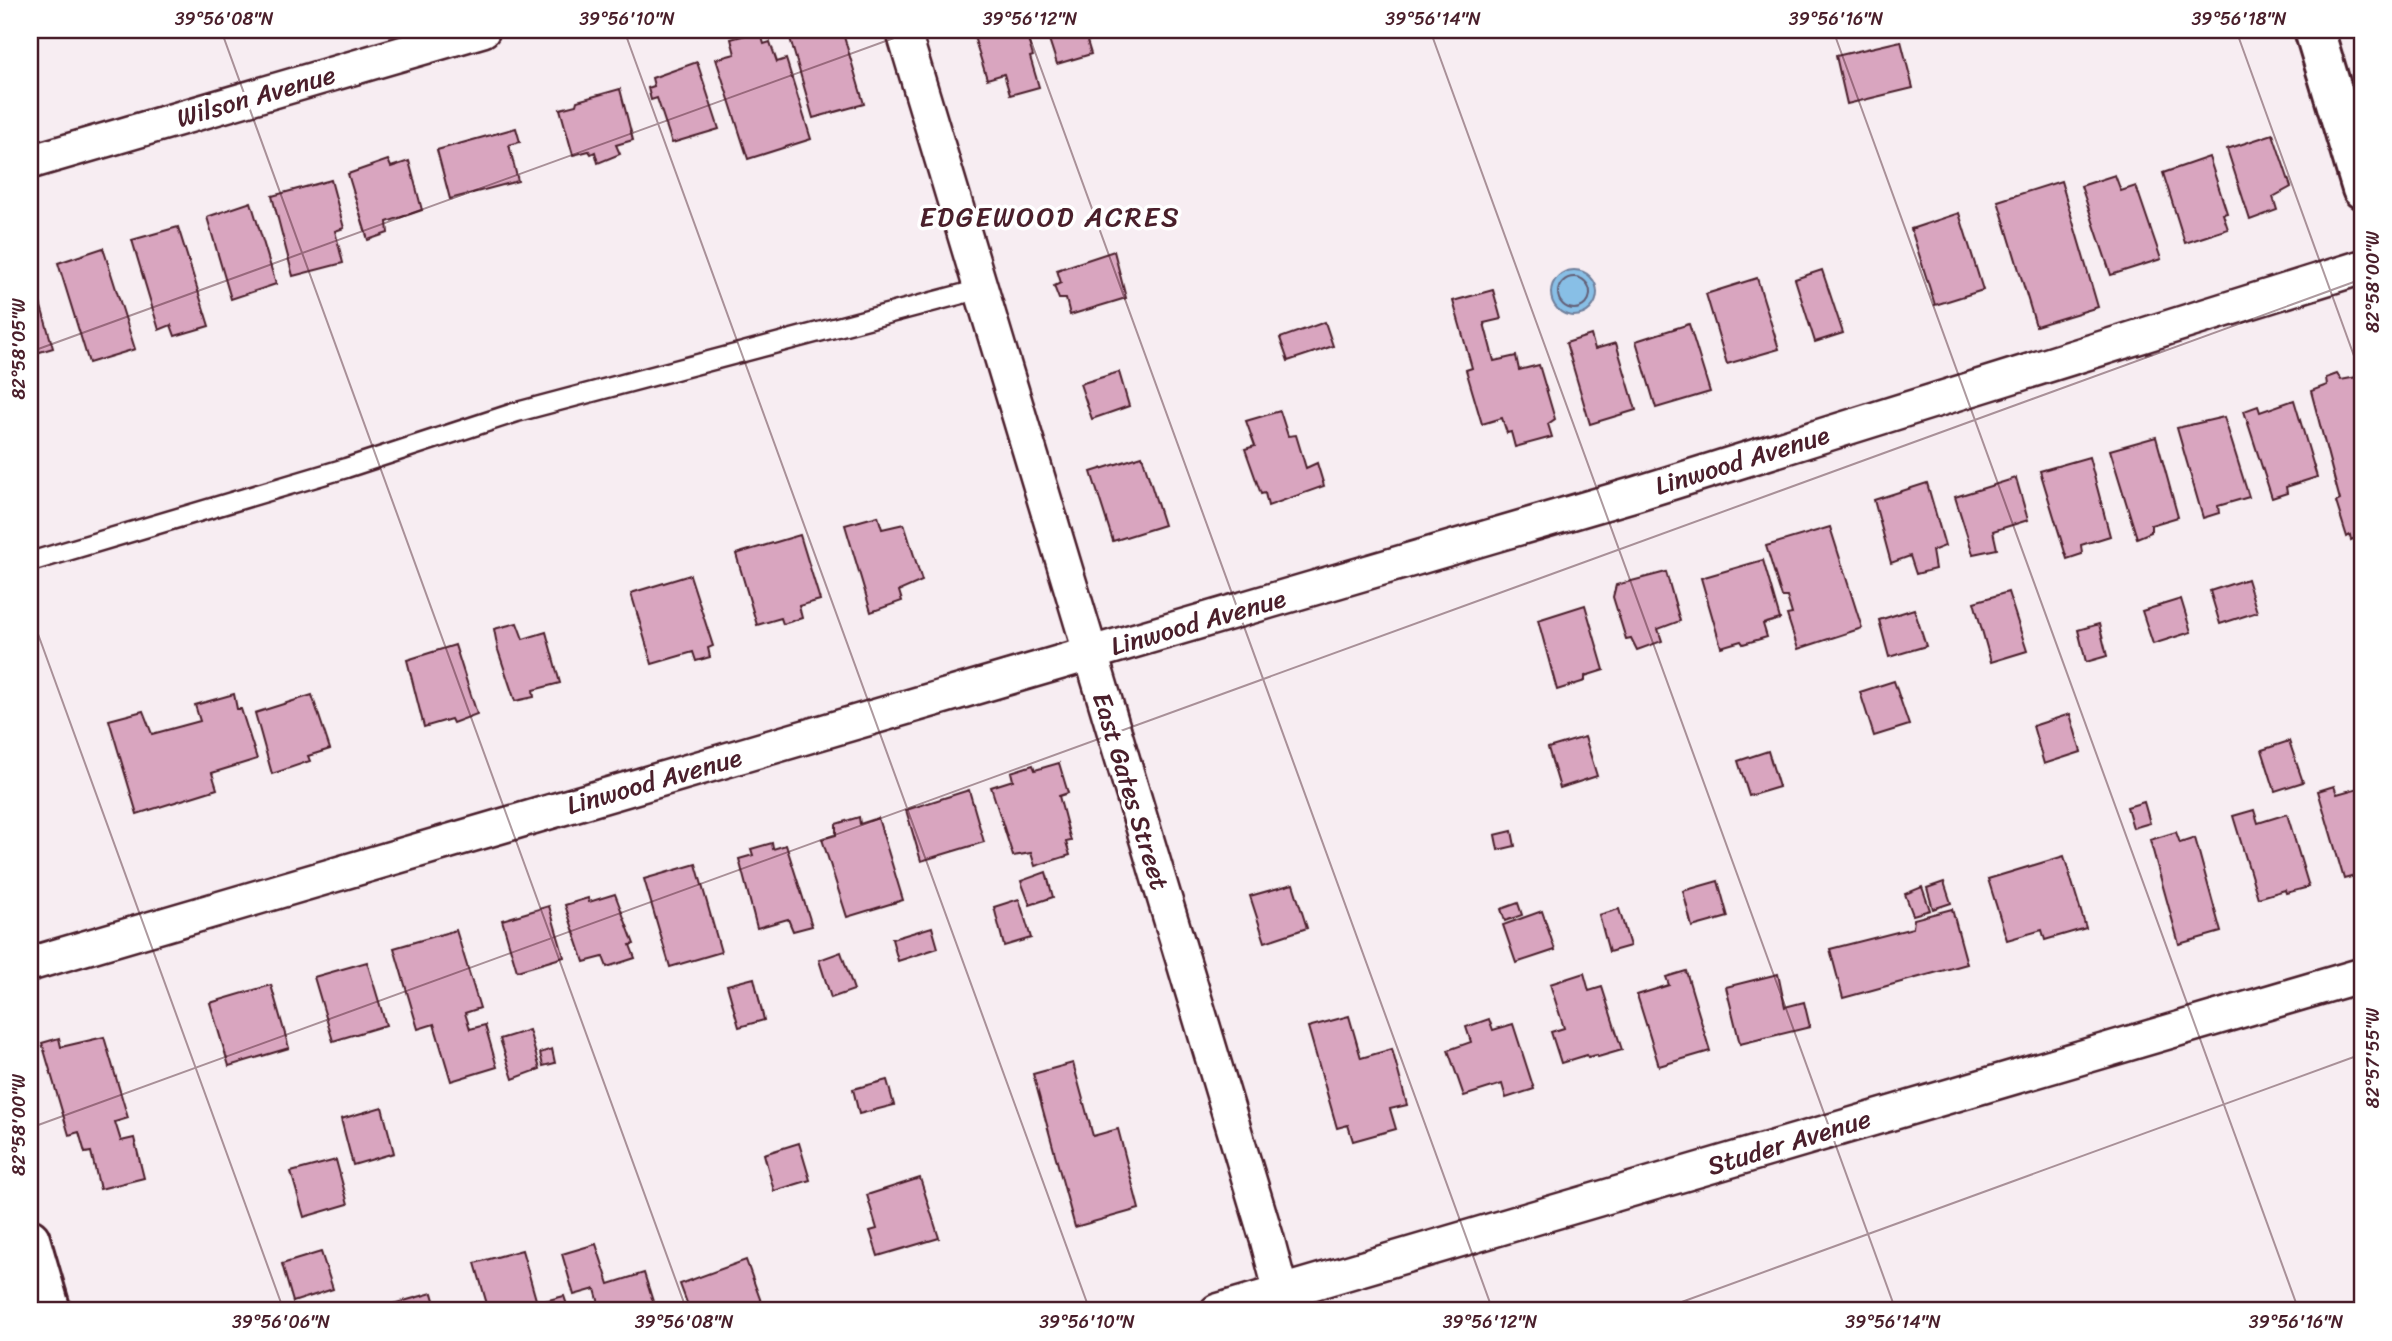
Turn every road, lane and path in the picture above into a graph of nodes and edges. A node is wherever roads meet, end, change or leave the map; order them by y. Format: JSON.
{"nodes":[{"id":1,"x":483,"y":30,"type":"edge"},
{"id":2,"x":903,"y":30,"type":"edge"},
{"id":3,"x":2314,"y":30,"type":"edge"},
{"id":4,"x":30,"y":162,"type":"edge"},
{"id":5,"x":2362,"y":189,"type":"edge"},
{"id":6,"x":2362,"y":267,"type":"edge"},
{"id":7,"x":981,"y":289,"type":"junction"},
{"id":8,"x":30,"y":562,"type":"edge"},
{"id":9,"x":1089,"y":653,"type":"junction"},
{"id":10,"x":30,"y":964,"type":"edge"},
{"id":11,"x":2362,"y":975,"type":"edge"},
{"id":12,"x":30,"y":1239,"type":"edge"},
{"id":13,"x":1283,"y":1302,"type":"edge"},
{"id":14,"x":43,"y":1309,"type":"edge"},
{"id":15,"x":1217,"y":1311,"type":"edge"}],
"edges":[{"from":1,"to":4,"type":"street","name":"Wilson Avenue"},
{"from":2,"to":7,"type":"street","name":"East Gates Street"},
{"from":3,"to":5,"type":"street"},
{"from":6,"to":9,"type":"street","name":"Linwood Avenue"},
{"from":7,"to":8,"type":"lane"},
{"from":7,"to":9,"type":"street","name":"East Gates Street"},
{"from":9,"to":10,"type":"street","name":"Linwood Avenue"},
{"from":9,"to":13,"type":"street","name":"East Gates Street"},
{"from":11,"to":13,"type":"street","name":"Studer Avenue"},
{"from":12,"to":14,"type":"street"},
{"from":13,"to":15,"type":"street","name":"Studer Avenue"}]}
